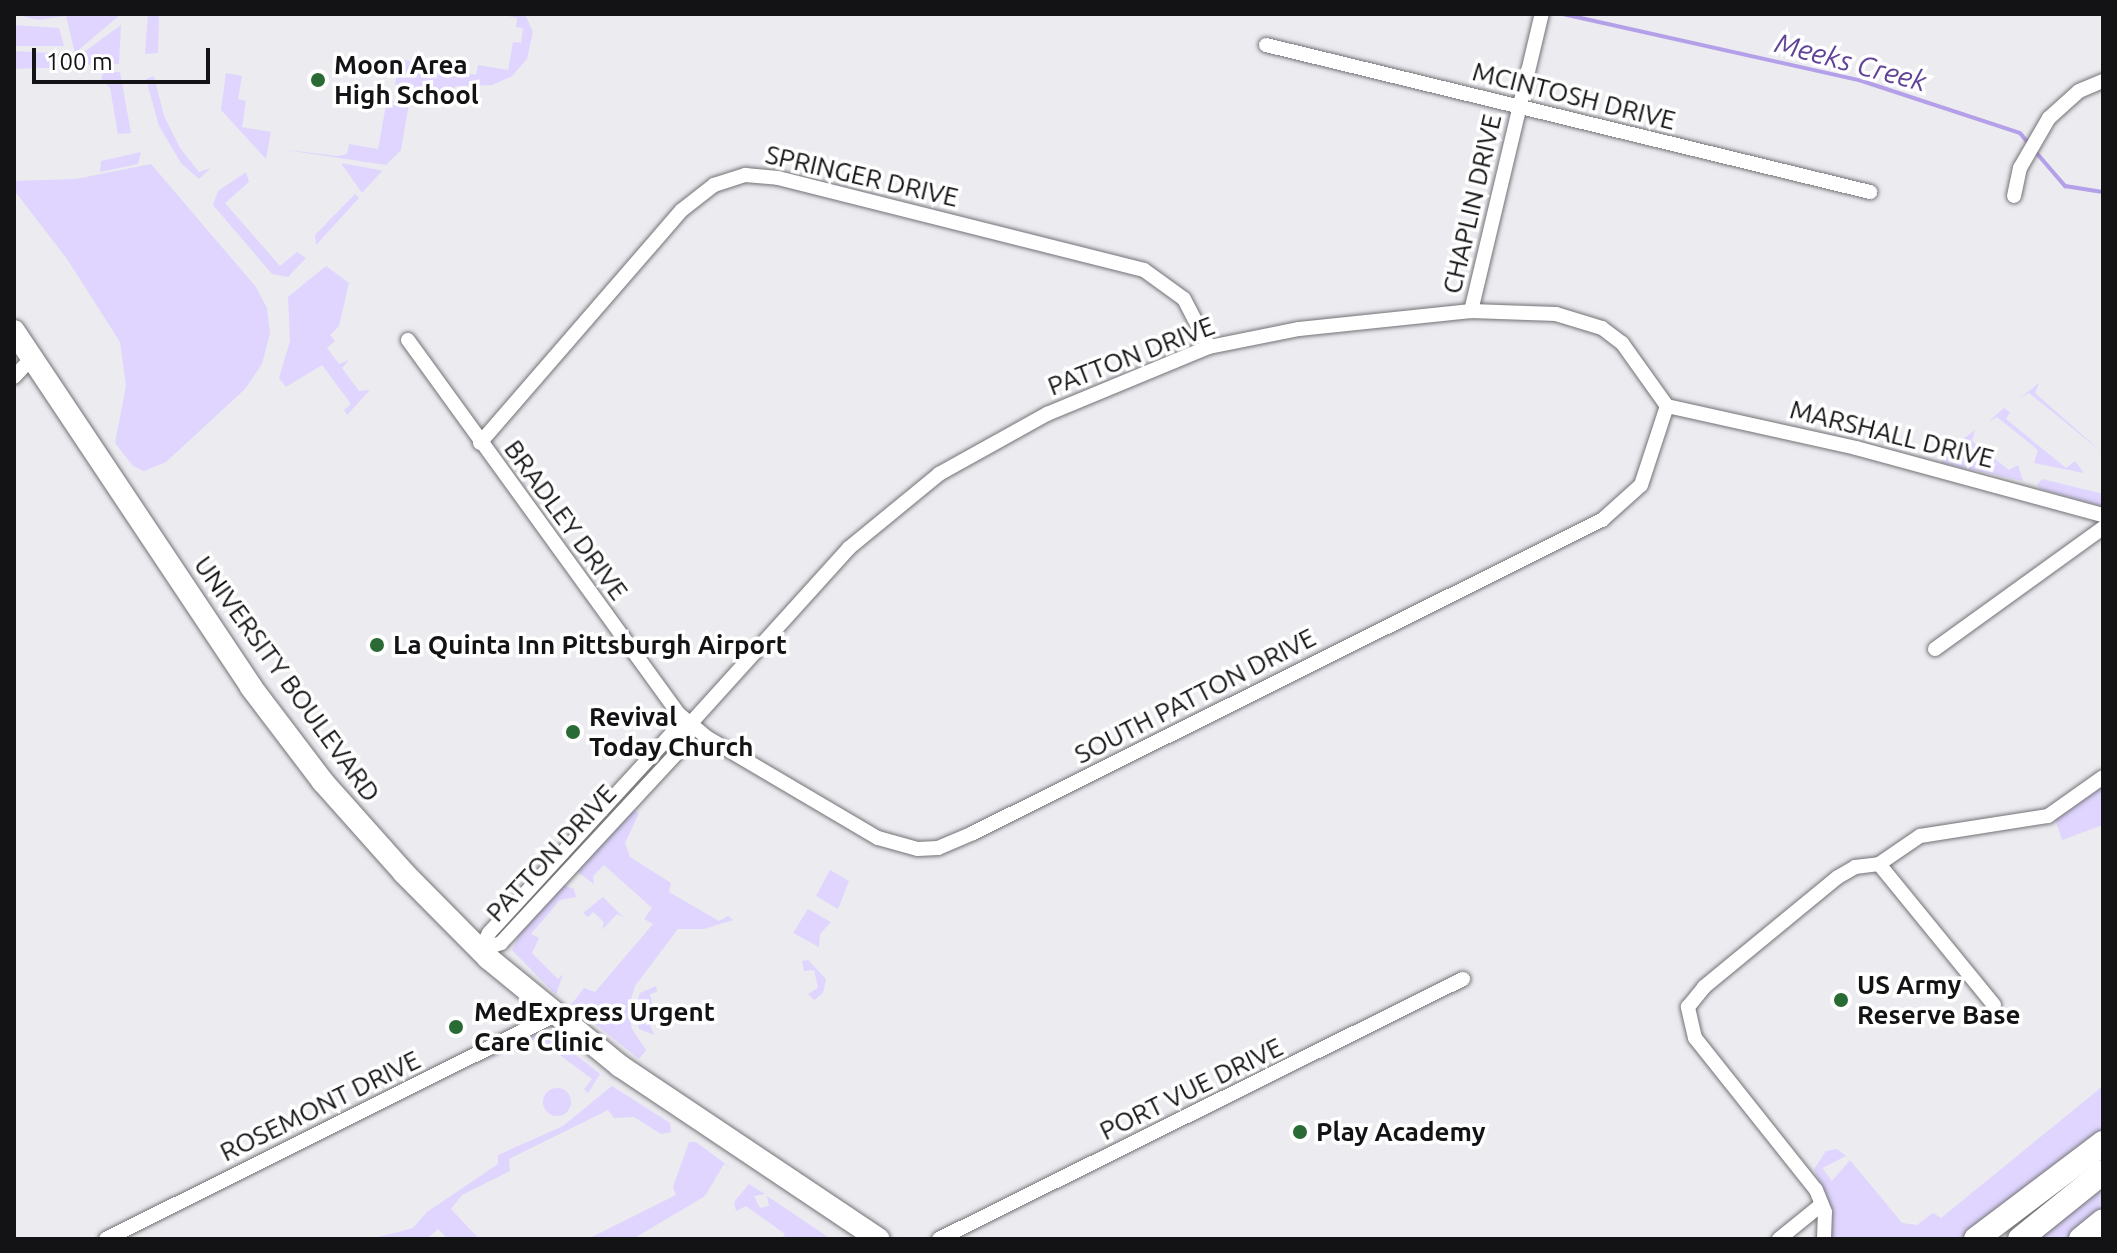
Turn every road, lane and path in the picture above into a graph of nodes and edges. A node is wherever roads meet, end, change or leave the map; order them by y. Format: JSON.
{"nodes":[{"id":1,"x":1542,"y":14,"type":"edge"},
{"id":2,"x":1266,"y":45,"type":"dead end"},
{"id":3,"x":2103,"y":81,"type":"edge"},
{"id":4,"x":1520,"y":107,"type":"junction"},
{"id":5,"x":1870,"y":192,"type":"dead end"},
{"id":6,"x":2014,"y":196,"type":"dead end"},
{"id":7,"x":1471,"y":311,"type":"junction"},
{"id":8,"x":14,"y":331,"type":"edge"},
{"id":9,"x":408,"y":340,"type":"dead end"},
{"id":10,"x":1209,"y":347,"type":"junction"},
{"id":11,"x":32,"y":358,"type":"junction"},
{"id":12,"x":14,"y":377,"type":"edge"},
{"id":13,"x":1667,"y":406,"type":"junction"},
{"id":14,"x":480,"y":443,"type":"junction"},
{"id":15,"x":2103,"y":515,"type":"edge"},
{"id":16,"x":2103,"y":528,"type":"edge"},
{"id":17,"x":1935,"y":649,"type":"dead end"},
{"id":18,"x":690,"y":724,"type":"junction"},
{"id":19,"x":2103,"y":777,"type":"edge"},
{"id":20,"x":1879,"y":864,"type":"junction"},
{"id":21,"x":480,"y":950,"type":"junction"},
{"id":22,"x":1463,"y":979,"type":"dead end"},
{"id":23,"x":1994,"y":1005,"type":"dead end"},
{"id":24,"x":555,"y":1015,"type":"junction"},
{"id":25,"x":2103,"y":1143,"type":"edge"},
{"id":26,"x":2103,"y":1172,"type":"edge"},
{"id":27,"x":1822,"y":1204,"type":"junction"},
{"id":28,"x":2103,"y":1221,"type":"edge"},
{"id":29,"x":106,"y":1239,"type":"edge"},
{"id":30,"x":878,"y":1239,"type":"edge"},
{"id":31,"x":939,"y":1239,"type":"edge"},
{"id":32,"x":1780,"y":1239,"type":"edge"},
{"id":33,"x":1824,"y":1239,"type":"edge"},
{"id":34,"x":1976,"y":1239,"type":"edge"},
{"id":35,"x":2020,"y":1239,"type":"edge"},
{"id":36,"x":2081,"y":1239,"type":"edge"}],
"edges":[{"from":1,"to":4,"type":"street","name":"CHAPLIN DRIVE"},
{"from":2,"to":4,"type":"street","name":"MCINTOSH DRIVE"},
{"from":3,"to":6,"type":"street"},
{"from":4,"to":5,"type":"street","name":"MCINTOSH DRIVE"},
{"from":4,"to":7,"type":"street","name":"CHAPLIN DRIVE"},
{"from":7,"to":10,"type":"street","name":"PATTON DRIVE"},
{"from":7,"to":13,"type":"street","name":"PATTON DRIVE"},
{"from":8,"to":11,"type":"main road","name":"UNIVERSITY BOULEVARD"},
{"from":9,"to":14,"type":"street","name":"BRADLEY DRIVE"},
{"from":10,"to":14,"type":"street","name":"SPRINGER DRIVE"},
{"from":10,"to":18,"type":"street","name":"PATTON DRIVE"},
{"from":11,"to":12,"type":"street"},
{"from":11,"to":21,"type":"main road","name":"UNIVERSITY BOULEVARD"},
{"from":13,"to":15,"type":"street","name":"MARSHALL DRIVE"},
{"from":13,"to":18,"type":"street","name":"SOUTH PATTON DRIVE"},
{"from":14,"to":18,"type":"street","name":"BRADLEY DRIVE"},
{"from":16,"to":17,"type":"street"},
{"from":18,"to":21,"type":"street","name":"PATTON DRIVE"},
{"from":19,"to":20,"type":"street"},
{"from":20,"to":23,"type":"street"},
{"from":20,"to":27,"type":"street"},
{"from":21,"to":24,"type":"main road","name":"UNIVERSITY BOULEVARD"},
{"from":22,"to":31,"type":"street","name":"PORT VUE DRIVE"},
{"from":24,"to":29,"type":"street","name":"ROSEMONT DRIVE"},
{"from":24,"to":30,"type":"main road","name":"UNIVERSITY BOULEVARD"},
{"from":25,"to":34,"type":"highway"},
{"from":26,"to":35,"type":"highway"},
{"from":27,"to":32,"type":"street"},
{"from":27,"to":33,"type":"street"},
{"from":28,"to":36,"type":"highway"}]}
